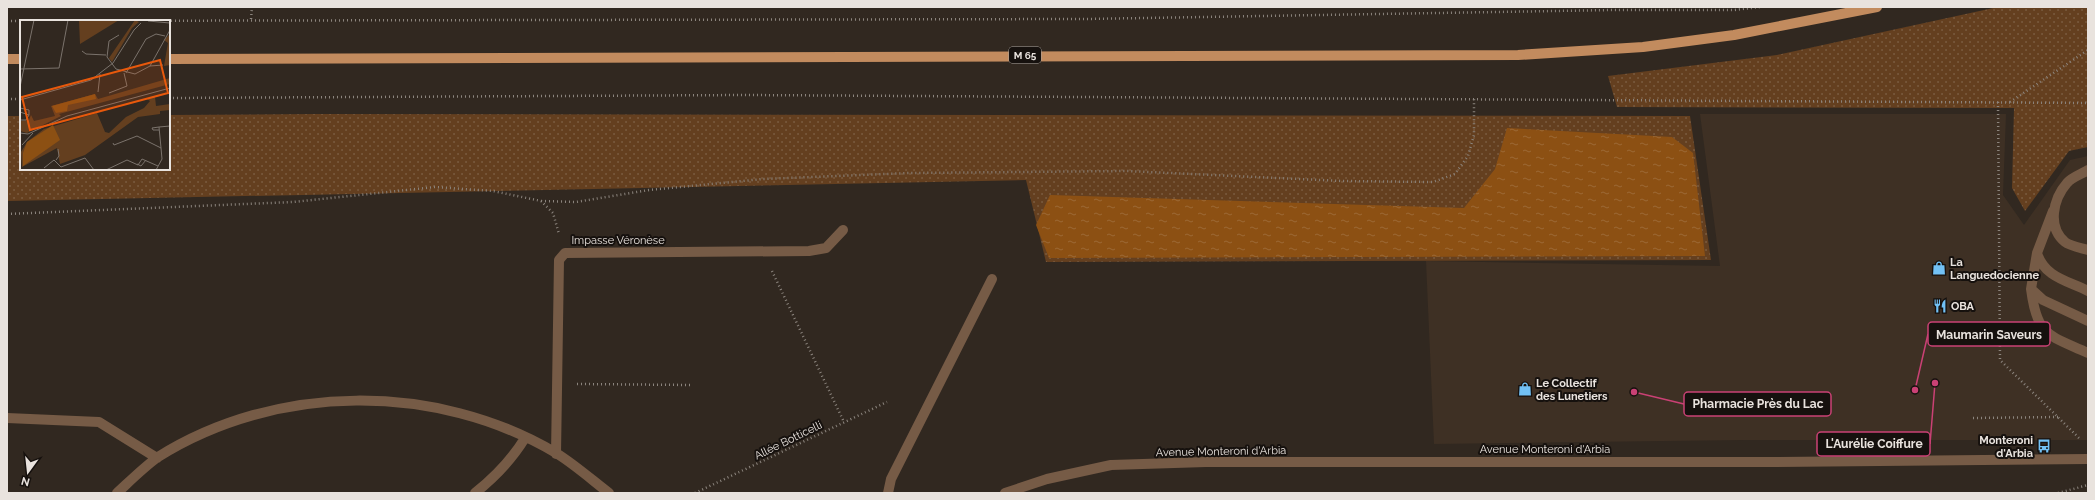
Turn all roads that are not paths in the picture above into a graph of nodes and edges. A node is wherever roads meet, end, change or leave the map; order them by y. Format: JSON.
{"nodes":[{"id":1,"x":1877,"y":7,"type":"edge"},
{"id":2,"x":7,"y":59,"type":"edge"},
{"id":3,"x":20,"y":59,"type":"edge"},
{"id":4,"x":170,"y":59,"type":"edge"},
{"id":5,"x":2088,"y":170,"type":"edge"},
{"id":6,"x":2053,"y":211,"type":"junction"},
{"id":7,"x":843,"y":230,"type":"dead end"},
{"id":8,"x":2088,"y":250,"type":"edge"},
{"id":9,"x":2037,"y":253,"type":"junction"},
{"id":10,"x":992,"y":279,"type":"dead end"},
{"id":11,"x":2031,"y":289,"type":"junction"},
{"id":12,"x":2088,"y":290,"type":"edge"},
{"id":13,"x":2088,"y":321,"type":"edge"},
{"id":14,"x":2088,"y":353,"type":"edge"},
{"id":15,"x":7,"y":418,"type":"edge"},
{"id":16,"x":525,"y":438,"type":"junction"},
{"id":17,"x":556,"y":454,"type":"junction"},
{"id":18,"x":157,"y":458,"type":"junction"},
{"id":19,"x":2088,"y":459,"type":"edge"},
{"id":20,"x":117,"y":493,"type":"edge"},
{"id":21,"x":474,"y":493,"type":"edge"},
{"id":22,"x":609,"y":493,"type":"edge"},
{"id":23,"x":888,"y":493,"type":"edge"},
{"id":24,"x":1005,"y":493,"type":"edge"}],
"edges":[{"from":1,"to":4,"type":"main road","number":"M 65"},
{"from":2,"to":3,"type":"main road"},
{"from":5,"to":6,"type":"street"},
{"from":6,"to":8,"type":"street"},
{"from":6,"to":9,"type":"street"},
{"from":7,"to":17,"type":"street","name":"Impasse Véronèse"},
{"from":9,"to":11,"type":"street"},
{"from":9,"to":12,"type":"street"},
{"from":10,"to":23,"type":"street"},
{"from":11,"to":13,"type":"street"},
{"from":11,"to":14,"type":"street"},
{"from":15,"to":18,"type":"street"},
{"from":16,"to":17,"type":"street"},
{"from":16,"to":18,"type":"street"},
{"from":16,"to":21,"type":"street"},
{"from":17,"to":22,"type":"street"},
{"from":18,"to":20,"type":"street"},
{"from":19,"to":24,"type":"street","name":"Avenue Monteroni d'Arbia"}]}
